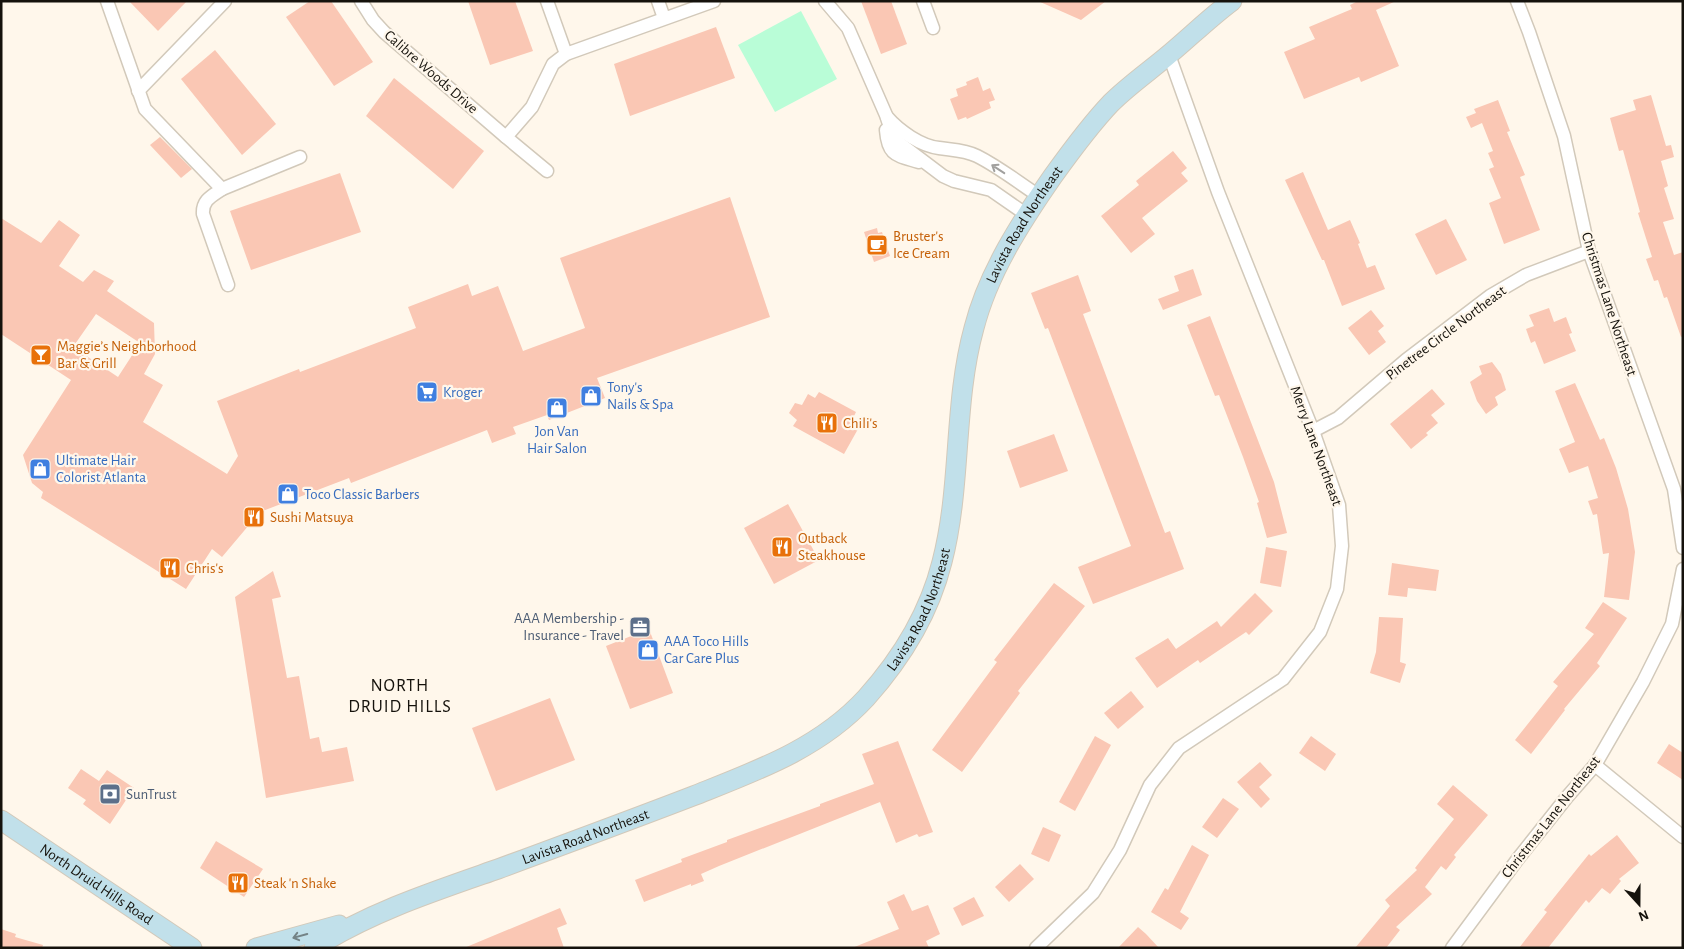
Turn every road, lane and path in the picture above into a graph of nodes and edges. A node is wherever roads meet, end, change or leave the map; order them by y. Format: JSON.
{"nodes":[{"id":1,"x":107,"y":1,"type":"edge"},
{"id":2,"x":225,"y":1,"type":"edge"},
{"id":3,"x":361,"y":1,"type":"edge"},
{"id":4,"x":547,"y":1,"type":"edge"},
{"id":5,"x":658,"y":1,"type":"edge"},
{"id":6,"x":714,"y":1,"type":"edge"},
{"id":7,"x":825,"y":1,"type":"edge"},
{"id":8,"x":923,"y":1,"type":"edge"},
{"id":9,"x":1232,"y":1,"type":"edge"},
{"id":10,"x":1517,"y":1,"type":"edge"},
{"id":11,"x":664,"y":18,"type":"junction"},
{"id":12,"x":933,"y":28,"type":"dead end"},
{"id":13,"x":566,"y":54,"type":"junction"},
{"id":14,"x":1169,"y":55,"type":"junction"},
{"id":15,"x":138,"y":91,"type":"junction"},
{"id":16,"x":886,"y":115,"type":"junction"},
{"id":17,"x":506,"y":137,"type":"junction"},
{"id":18,"x":300,"y":158,"type":"dead end"},
{"id":19,"x":547,"y":171,"type":"dead end"},
{"id":20,"x":222,"y":189,"type":"junction"},
{"id":21,"x":1039,"y":196,"type":"junction"},
{"id":22,"x":1027,"y":215,"type":"junction"},
{"id":23,"x":1589,"y":251,"type":"junction"},
{"id":24,"x":228,"y":284,"type":"dead end"},
{"id":25,"x":1313,"y":431,"type":"junction"},
{"id":26,"x":1683,"y":548,"type":"edge"},
{"id":27,"x":1683,"y":569,"type":"edge"},
{"id":28,"x":1595,"y":765,"type":"junction"},
{"id":29,"x":1,"y":820,"type":"edge"},
{"id":30,"x":1683,"y":837,"type":"edge"},
{"id":31,"x":364,"y":919,"type":"junction"},
{"id":32,"x":330,"y":941,"type":"edge"},
{"id":33,"x":187,"y":944,"type":"edge"},
{"id":34,"x":206,"y":948,"type":"edge"},
{"id":35,"x":256,"y":948,"type":"edge"},
{"id":36,"x":314,"y":948,"type":"edge"},
{"id":37,"x":1036,"y":948,"type":"edge"},
{"id":38,"x":1452,"y":948,"type":"edge"}],
"edges":[{"from":1,"to":15,"type":"street"},
{"from":2,"to":15,"type":"street"},
{"from":3,"to":17,"type":"street","name":"Calibre Woods Drive"},
{"from":4,"to":13,"type":"street"},
{"from":5,"to":11,"type":"street"},
{"from":6,"to":11,"type":"street"},
{"from":7,"to":16,"type":"street"},
{"from":8,"to":12,"type":"street"},
{"from":9,"to":14,"type":"main road","name":"Lavista Road Northeast"},
{"from":10,"to":23,"type":"street","name":"Christmas Lane Northeast"},
{"from":11,"to":13,"type":"street"},
{"from":13,"to":17,"type":"street"},
{"from":14,"to":21,"type":"main road","name":"Lavista Road Northeast"},
{"from":14,"to":25,"type":"street","name":"Merry Lane Northeast"},
{"from":15,"to":20,"type":"street"},
{"from":21,"to":16,"type":"street","one_way":true},
{"from":16,"to":22,"type":"street"},
{"from":17,"to":19,"type":"street","name":"Calibre Woods Drive"},
{"from":18,"to":20,"type":"street"},
{"from":20,"to":24,"type":"street"},
{"from":21,"to":22,"type":"main road","name":"Lavista Road Northeast"},
{"from":22,"to":31,"type":"main road","name":"Lavista Road Northeast"},
{"from":23,"to":25,"type":"street","name":"Pinetree Circle Northeast"},
{"from":23,"to":26,"type":"street","name":"Christmas Lane Northeast"},
{"from":25,"to":37,"type":"street","name":"Merry Lane Northeast"},
{"from":27,"to":28,"type":"street","name":"Christmas Lane Northeast"},
{"from":28,"to":30,"type":"street"},
{"from":28,"to":38,"type":"street","name":"Christmas Lane Northeast"},
{"from":29,"to":33,"type":"main road","name":"North Druid Hills Road"},
{"from":31,"to":32,"type":"main road","name":"Lavista Road Northeast"},
{"from":31,"to":35,"type":"main road","one_way":true},
{"from":32,"to":36,"type":"main road","name":"Lavista Road Northeast"},
{"from":33,"to":34,"type":"main road","name":"North Druid Hills Road"}]}
